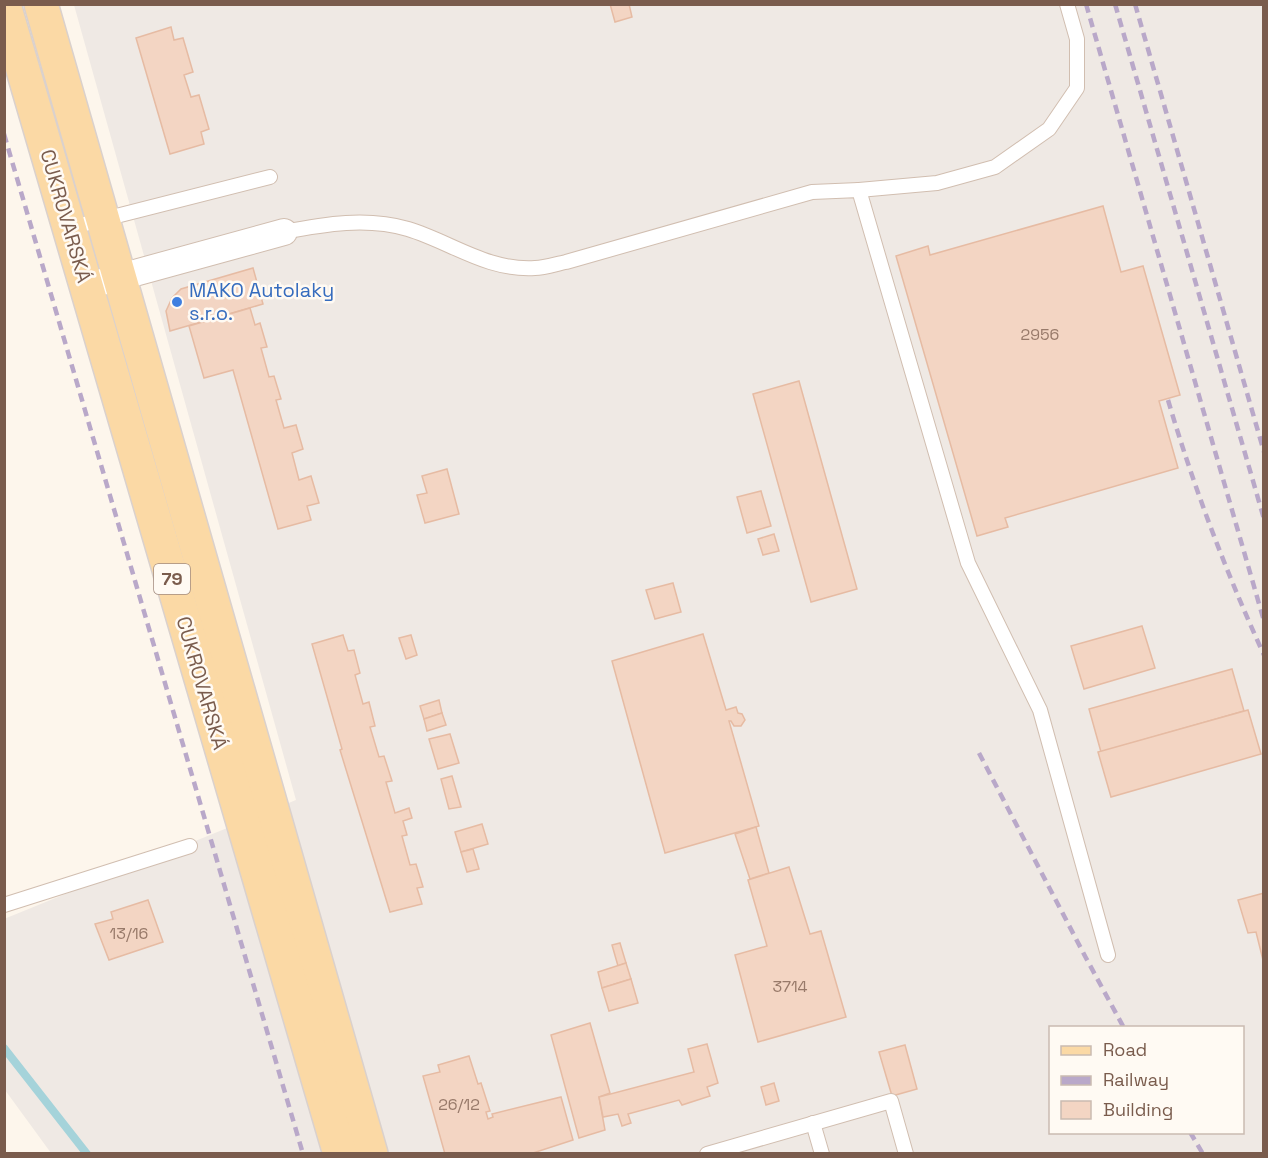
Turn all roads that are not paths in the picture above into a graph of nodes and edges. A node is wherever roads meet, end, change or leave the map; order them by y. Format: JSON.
{"nodes":[{"id":1,"x":41,"y":4,"type":"edge"},
{"id":2,"x":1067,"y":4,"type":"edge"},
{"id":3,"x":4,"y":5,"type":"edge"},
{"id":4,"x":270,"y":177,"type":"dead end"},
{"id":5,"x":859,"y":190,"type":"junction"},
{"id":6,"x":104,"y":219,"type":"junction"},
{"id":7,"x":69,"y":228,"type":"junction"},
{"id":8,"x":284,"y":232,"type":"joint"},
{"id":9,"x":120,"y":277,"type":"junction"},
{"id":10,"x":86,"y":286,"type":"junction"},
{"id":11,"x":190,"y":846,"type":"dead end"},
{"id":12,"x":4,"y":905,"type":"edge"},
{"id":13,"x":1108,"y":955,"type":"dead end"},
{"id":14,"x":813,"y":1123,"type":"junction"},
{"id":15,"x":340,"y":1154,"type":"edge"},
{"id":16,"x":371,"y":1154,"type":"edge"},
{"id":17,"x":707,"y":1154,"type":"edge"},
{"id":18,"x":822,"y":1154,"type":"edge"},
{"id":19,"x":906,"y":1154,"type":"edge"}],
"edges":[{"from":1,"to":6,"type":"main road","name":"CUKROVARSKÁ","number":"79"},
{"from":2,"to":5,"type":"lane"},
{"from":3,"to":7,"type":"main road","name":"CUKROVARSKÁ","number":"79"},
{"from":4,"to":6,"type":"lane"},
{"from":5,"to":8,"type":"lane"},
{"from":5,"to":13,"type":"lane"},
{"from":6,"to":7,"type":"lane"},
{"from":6,"to":9,"type":"main road","name":"CUKROVARSKÁ","number":"79"},
{"from":7,"to":10,"type":"main road","name":"CUKROVARSKÁ","number":"79"},
{"from":8,"to":9,"type":"street"},
{"from":9,"to":10,"type":"street"},
{"from":9,"to":16,"type":"main road","name":"CUKROVARSKÁ","number":"79"},
{"from":10,"to":15,"type":"main road","name":"CUKROVARSKÁ","number":"79"},
{"from":11,"to":12,"type":"lane"},
{"from":14,"to":17,"type":"lane"},
{"from":14,"to":18,"type":"lane"},
{"from":14,"to":19,"type":"lane"}]}
